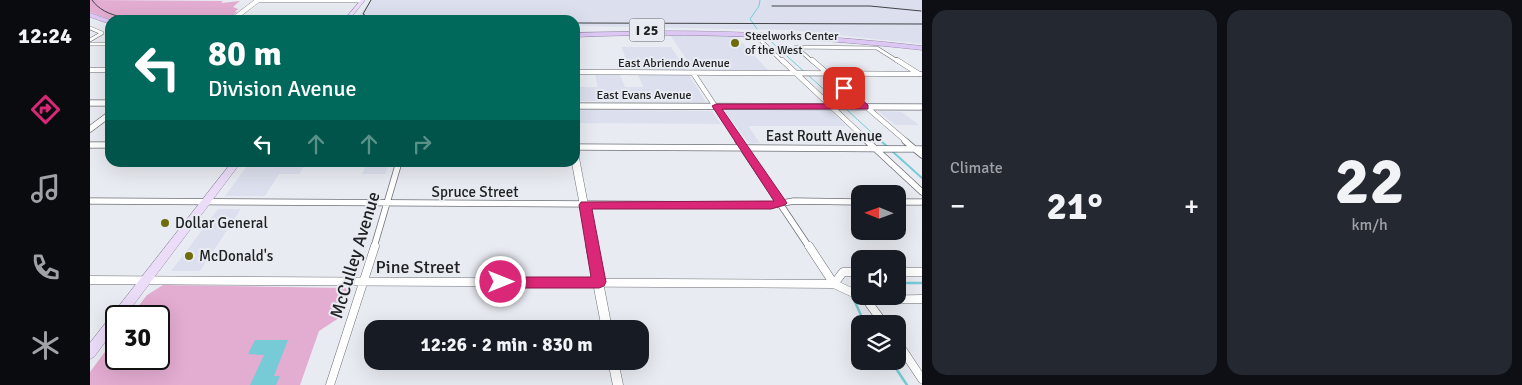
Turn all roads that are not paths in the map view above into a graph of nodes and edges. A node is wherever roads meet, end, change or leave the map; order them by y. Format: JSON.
{"nodes":[{"id":1,"x":257,"y":1,"type":"edge"},
{"id":2,"x":362,"y":1,"type":"edge"},
{"id":3,"x":90,"y":15,"type":"edge"},
{"id":4,"x":239,"y":15,"type":"edge"},
{"id":5,"x":350,"y":15,"type":"edge"},
{"id":6,"x":105,"y":20,"type":"edge"},
{"id":7,"x":90,"y":21,"type":"edge"},
{"id":8,"x":105,"y":25,"type":"edge"},
{"id":9,"x":90,"y":28,"type":"edge"},
{"id":10,"x":580,"y":33,"type":"edge"},
{"id":11,"x":580,"y":33,"type":"edge"},
{"id":12,"x":758,"y":38,"type":"dead end"},
{"id":13,"x":90,"y":40,"type":"edge"},
{"id":14,"x":90,"y":44,"type":"edge"},
{"id":15,"x":105,"y":44,"type":"edge"},
{"id":16,"x":922,"y":47,"type":"edge"},
{"id":17,"x":90,"y":70,"type":"edge"},
{"id":18,"x":105,"y":70,"type":"edge"},
{"id":19,"x":580,"y":72,"type":"edge"},
{"id":20,"x":693,"y":73,"type":"junction"},
{"id":21,"x":795,"y":73,"type":"junction"},
{"id":22,"x":826,"y":73,"type":"junction"},
{"id":23,"x":921,"y":74,"type":"edge"},
{"id":24,"x":90,"y":103,"type":"edge"},
{"id":25,"x":105,"y":103,"type":"edge"},
{"id":26,"x":580,"y":106,"type":"edge"},
{"id":27,"x":716,"y":106,"type":"junction"},
{"id":28,"x":832,"y":107,"type":"junction"},
{"id":29,"x":865,"y":107,"type":"junction"},
{"id":30,"x":922,"y":107,"type":"edge"},
{"id":31,"x":105,"y":118,"type":"edge"},
{"id":32,"x":90,"y":129,"type":"edge"},
{"id":33,"x":90,"y":145,"type":"edge"},
{"id":34,"x":105,"y":145,"type":"edge"},
{"id":35,"x":580,"y":147,"type":"edge"},
{"id":36,"x":744,"y":148,"type":"junction"},
{"id":37,"x":876,"y":148,"type":"junction"},
{"id":38,"x":915,"y":149,"type":"junction"},
{"id":39,"x":922,"y":149,"type":"edge"},
{"id":40,"x":922,"y":155,"type":"edge"},
{"id":41,"x":232,"y":167,"type":"edge"},
{"id":42,"x":398,"y":167,"type":"edge"},
{"id":43,"x":577,"y":167,"type":"edge"},
{"id":44,"x":922,"y":192,"type":"edge"},
{"id":45,"x":90,"y":201,"type":"edge"},
{"id":46,"x":206,"y":202,"type":"junction"},
{"id":47,"x":851,"y":202,"type":"edge"},
{"id":48,"x":906,"y":202,"type":"edge"},
{"id":49,"x":922,"y":202,"type":"edge"},
{"id":50,"x":781,"y":203,"type":"junction"},
{"id":51,"x":388,"y":204,"type":"junction"},
{"id":52,"x":585,"y":205,"type":"junction"},
{"id":53,"x":851,"y":272,"type":"edge"},
{"id":54,"x":906,"y":272,"type":"edge"},
{"id":55,"x":922,"y":272,"type":"edge"},
{"id":56,"x":90,"y":280,"type":"edge"},
{"id":57,"x":146,"y":280,"type":"junction"},
{"id":58,"x":363,"y":282,"type":"junction"},
{"id":59,"x":599,"y":282,"type":"junction"},
{"id":60,"x":834,"y":284,"type":"junction"},
{"id":61,"x":851,"y":292,"type":"edge"},
{"id":62,"x":906,"y":299,"type":"edge"},
{"id":63,"x":922,"y":300,"type":"edge"},
{"id":64,"x":126,"y":305,"type":"edge"},
{"id":65,"x":869,"y":305,"type":"edge"},
{"id":66,"x":877,"y":315,"type":"edge"},
{"id":67,"x":605,"y":320,"type":"edge"},
{"id":68,"x":105,"y":333,"type":"edge"},
{"id":69,"x":90,"y":353,"type":"edge"},
{"id":70,"x":906,"y":356,"type":"edge"},
{"id":71,"x":615,"y":370,"type":"edge"},
{"id":72,"x":922,"y":379,"type":"edge"},
{"id":73,"x":330,"y":385,"type":"edge"},
{"id":74,"x":618,"y":385,"type":"edge"}],
"edges":[{"from":1,"to":2,"type":"street"},
{"from":1,"to":4,"type":"street"},
{"from":2,"to":5,"type":"main road"},
{"from":3,"to":6,"type":"highway"},
{"from":7,"to":8,"type":"highway"},
{"from":9,"to":13,"type":"street"},
{"from":10,"to":16,"type":"highway","number":"I 25"},
{"from":11,"to":16,"type":"highway","number":"I 25"},
{"from":12,"to":21,"type":"street"},
{"from":14,"to":15,"type":"street"},
{"from":17,"to":18,"type":"street"},
{"from":19,"to":20,"type":"street","name":"East Abriendo Avenue"},
{"from":20,"to":21,"type":"street","name":"East Abriendo Avenue"},
{"from":20,"to":27,"type":"street"},
{"from":21,"to":22,"type":"street","name":"East Abriendo Avenue"},
{"from":21,"to":28,"type":"street"},
{"from":22,"to":23,"type":"street","name":"East Abriendo Avenue"},
{"from":22,"to":23,"type":"street"},
{"from":22,"to":29,"type":"street"},
{"from":24,"to":25,"type":"street"},
{"from":26,"to":27,"type":"street","name":"East Evans Avenue"},
{"from":27,"to":28,"type":"street","name":"East Evans Avenue"},
{"from":27,"to":36,"type":"street"},
{"from":28,"to":29,"type":"street","name":"East Evans Avenue"},
{"from":28,"to":37,"type":"street"},
{"from":29,"to":30,"type":"street","name":"East Evans Avenue"},
{"from":29,"to":38,"type":"street"},
{"from":31,"to":32,"type":"street"},
{"from":33,"to":34,"type":"street"},
{"from":35,"to":36,"type":"street","name":"East Routt Avenue"},
{"from":36,"to":37,"type":"street","name":"East Routt Avenue"},
{"from":36,"to":50,"type":"street"},
{"from":37,"to":38,"type":"street","name":"East Routt Avenue"},
{"from":37,"to":44,"type":"street"},
{"from":38,"to":39,"type":"street","name":"East Routt Avenue"},
{"from":38,"to":40,"type":"street"},
{"from":41,"to":46,"type":"main road"},
{"from":42,"to":51,"type":"street","name":"McCulley Avenue"},
{"from":43,"to":52,"type":"street"},
{"from":45,"to":46,"type":"street","name":"Spruce Street"},
{"from":46,"to":51,"type":"street","name":"Spruce Street"},
{"from":46,"to":57,"type":"main road"},
{"from":47,"to":50,"type":"street","name":"Spruce Street"},
{"from":48,"to":49,"type":"street"},
{"from":50,"to":52,"type":"street","name":"Spruce Street"},
{"from":50,"to":60,"type":"street"},
{"from":51,"to":52,"type":"street","name":"Spruce Street"},
{"from":51,"to":58,"type":"street","name":"McCulley Avenue"},
{"from":52,"to":59,"type":"street"},
{"from":53,"to":60,"type":"street"},
{"from":54,"to":55,"type":"street"},
{"from":56,"to":57,"type":"street","name":"Pine Street"},
{"from":57,"to":58,"type":"street","name":"Pine Street"},
{"from":57,"to":64,"type":"main road"},
{"from":58,"to":59,"type":"street","name":"Pine Street"},
{"from":58,"to":73,"type":"street","name":"McCulley Avenue"},
{"from":59,"to":60,"type":"street","name":"Pine Street"},
{"from":59,"to":67,"type":"street"},
{"from":60,"to":61,"type":"street"},
{"from":62,"to":63,"type":"street"},
{"from":65,"to":66,"type":"street"},
{"from":68,"to":69,"type":"main road"},
{"from":70,"to":72,"type":"street"},
{"from":71,"to":74,"type":"street"}]}
